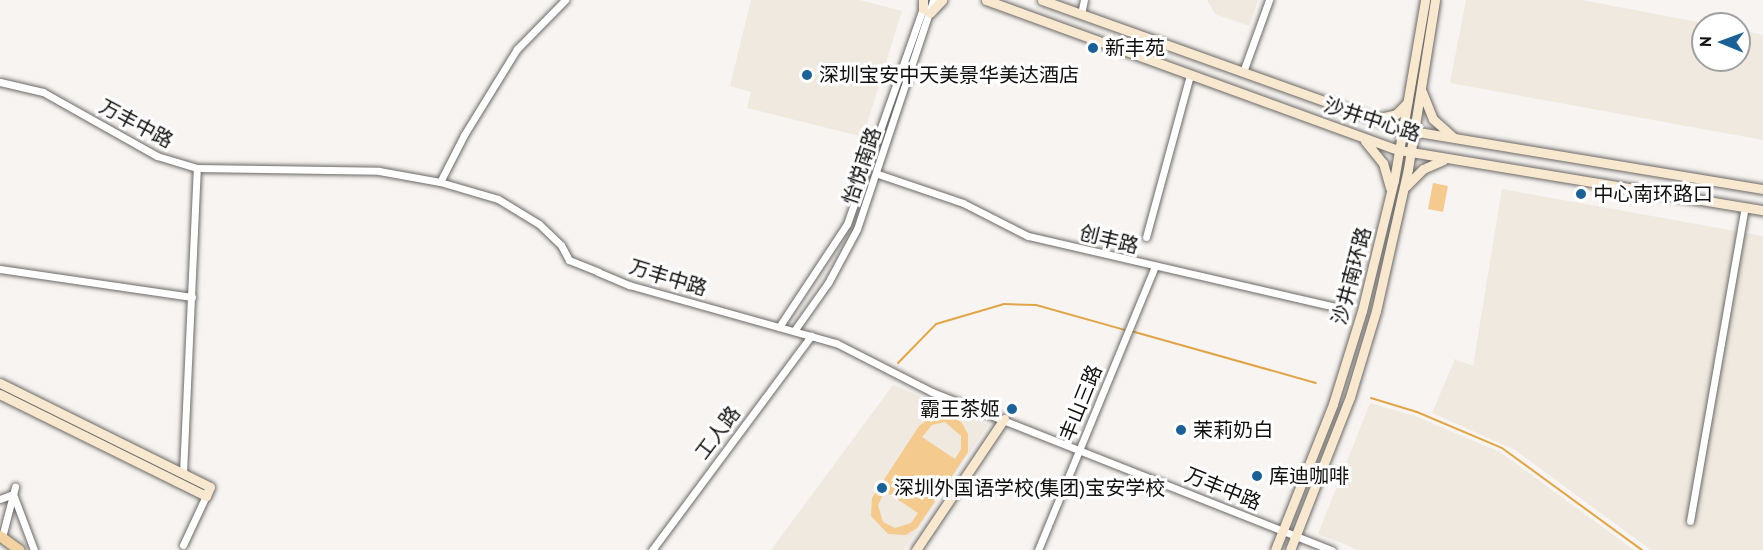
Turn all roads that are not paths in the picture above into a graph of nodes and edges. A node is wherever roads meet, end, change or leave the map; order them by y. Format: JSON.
{"nodes":[{"id":1,"x":565,"y":0,"type":"edge"},
{"id":2,"x":933,"y":0,"type":"edge"},
{"id":3,"x":942,"y":0,"type":"edge"},
{"id":4,"x":986,"y":0,"type":"edge"},
{"id":5,"x":1042,"y":0,"type":"edge"},
{"id":6,"x":1084,"y":0,"type":"edge"},
{"id":7,"x":1269,"y":0,"type":"edge"},
{"id":8,"x":1425,"y":0,"type":"edge"},
{"id":9,"x":1436,"y":0,"type":"edge"},
{"id":10,"x":925,"y":6,"type":"edge"},
{"id":11,"x":1081,"y":14,"type":"junction"},
{"id":12,"x":1243,"y":72,"type":"junction"},
{"id":13,"x":1190,"y":75,"type":"junction"},
{"id":14,"x":0,"y":82,"type":"edge"},
{"id":15,"x":1422,"y":83,"type":"junction"},
{"id":16,"x":1408,"y":101,"type":"junction"},
{"id":17,"x":1371,"y":118,"type":"junction"},
{"id":18,"x":1403,"y":130,"type":"junction"},
{"id":19,"x":1414,"y":132,"type":"junction"},
{"id":20,"x":1355,"y":135,"type":"junction"},
{"id":21,"x":1462,"y":141,"type":"junction"},
{"id":22,"x":1399,"y":150,"type":"junction"},
{"id":23,"x":1410,"y":153,"type":"junction"},
{"id":24,"x":1448,"y":159,"type":"junction"},
{"id":25,"x":197,"y":168,"type":"junction"},
{"id":26,"x":878,"y":174,"type":"junction"},
{"id":27,"x":440,"y":182,"type":"junction"},
{"id":28,"x":1763,"y":189,"type":"edge"},
{"id":29,"x":1403,"y":190,"type":"junction"},
{"id":30,"x":1390,"y":197,"type":"junction"},
{"id":31,"x":1745,"y":207,"type":"junction"},
{"id":32,"x":1763,"y":210,"type":"edge"},
{"id":33,"x":1383,"y":227,"type":"junction"},
{"id":34,"x":1395,"y":231,"type":"junction"},
{"id":35,"x":1146,"y":237,"type":"dead end"},
{"id":36,"x":0,"y":268,"type":"edge"},
{"id":37,"x":1154,"y":268,"type":"junction"},
{"id":38,"x":192,"y":297,"type":"junction"},
{"id":39,"x":1341,"y":308,"type":"dead end"},
{"id":40,"x":779,"y":327,"type":"junction"},
{"id":41,"x":794,"y":332,"type":"junction"},
{"id":42,"x":811,"y":336,"type":"junction"},
{"id":43,"x":0,"y":382,"type":"edge"},
{"id":44,"x":0,"y":394,"type":"edge"},
{"id":45,"x":1004,"y":419,"type":"junction"},
{"id":46,"x":1080,"y":449,"type":"junction"},
{"id":47,"x":183,"y":473,"type":"junction"},
{"id":48,"x":14,"y":490,"type":"junction"},
{"id":49,"x":208,"y":491,"type":"junction"},
{"id":50,"x":0,"y":499,"type":"edge"},
{"id":51,"x":1690,"y":520,"type":"dead end"},
{"id":52,"x":1283,"y":530,"type":"junction"},
{"id":53,"x":1296,"y":536,"type":"junction"},
{"id":54,"x":0,"y":540,"type":"edge"},
{"id":55,"x":183,"y":545,"type":"dead end"},
{"id":56,"x":19,"y":550,"type":"edge"},
{"id":57,"x":34,"y":550,"type":"edge"},
{"id":58,"x":652,"y":550,"type":"edge"},
{"id":59,"x":916,"y":550,"type":"edge"},
{"id":60,"x":1038,"y":550,"type":"edge"},
{"id":61,"x":1275,"y":550,"type":"edge"},
{"id":62,"x":1290,"y":550,"type":"edge"},
{"id":63,"x":1332,"y":550,"type":"edge"}],
"edges":[{"from":1,"to":27,"type":"street"},
{"from":2,"to":10,"type":"street","name":"怡悦南路"},
{"from":3,"to":10,"type":"street"},
{"from":4,"to":13,"type":"street","name":"沙井中心路"},
{"from":5,"to":11,"type":"street","name":"沙井中心路"},
{"from":6,"to":11,"type":"street"},
{"from":7,"to":12,"type":"street"},
{"from":8,"to":16,"type":"street","name":"沙井南环路"},
{"from":9,"to":15,"type":"street","name":"沙井南环路"},
{"from":10,"to":26,"type":"street","name":"怡悦南路"},
{"from":10,"to":40,"type":"street","name":"怡悦南路"},
{"from":11,"to":12,"type":"street","name":"沙井中心路"},
{"from":12,"to":17,"type":"street","name":"沙井中心路"},
{"from":13,"to":20,"type":"street","name":"沙井中心路"},
{"from":13,"to":35,"type":"street"},
{"from":14,"to":25,"type":"street","name":"万丰中路"},
{"from":15,"to":19,"type":"street","name":"沙井南环路"},
{"from":15,"to":21,"type":"street"},
{"from":16,"to":17,"type":"street"},
{"from":16,"to":18,"type":"street","name":"沙井南环路"},
{"from":17,"to":18,"type":"street","name":"沙井中心路"},
{"from":18,"to":19,"type":"street","name":"沙井中心路"},
{"from":18,"to":22,"type":"street","name":"沙井南环路"},
{"from":19,"to":21,"type":"street","name":"沙井中心路"},
{"from":19,"to":23,"type":"street","name":"沙井南环路"},
{"from":20,"to":22,"type":"street","name":"沙井中心路"},
{"from":20,"to":30,"type":"street"},
{"from":21,"to":28,"type":"street","name":"沙井中心路"},
{"from":22,"to":23,"type":"street","name":"沙井中心路"},
{"from":22,"to":30,"type":"street","name":"沙井南环路"},
{"from":23,"to":24,"type":"street","name":"沙井中心路"},
{"from":23,"to":29,"type":"street","name":"沙井南环路"},
{"from":24,"to":29,"type":"street"},
{"from":24,"to":31,"type":"street","name":"沙井中心路"},
{"from":25,"to":27,"type":"street","name":"万丰中路"},
{"from":25,"to":38,"type":"street"},
{"from":26,"to":37,"type":"street","name":"创丰路"},
{"from":26,"to":41,"type":"street","name":"怡悦南路"},
{"from":27,"to":40,"type":"street","name":"万丰中路"},
{"from":29,"to":34,"type":"street","name":"沙井南环路"},
{"from":30,"to":33,"type":"street","name":"沙井南环路"},
{"from":31,"to":32,"type":"street","name":"沙井中心路"},
{"from":31,"to":51,"type":"street"},
{"from":33,"to":34,"type":"street"},
{"from":33,"to":52,"type":"street","name":"沙井南环路"},
{"from":34,"to":53,"type":"street","name":"沙井南环路"},
{"from":36,"to":38,"type":"street"},
{"from":37,"to":39,"type":"street","name":"创丰路"},
{"from":37,"to":46,"type":"street","name":"丰山三路"},
{"from":38,"to":47,"type":"street"},
{"from":40,"to":41,"type":"street","name":"万丰中路"},
{"from":41,"to":42,"type":"street","name":"万丰中路"},
{"from":42,"to":45,"type":"street","name":"万丰中路"},
{"from":42,"to":58,"type":"street","name":"工人路"},
{"from":43,"to":47,"type":"street"},
{"from":44,"to":49,"type":"street"},
{"from":45,"to":46,"type":"street","name":"万丰中路"},
{"from":45,"to":59,"type":"street"},
{"from":46,"to":52,"type":"street","name":"万丰中路"},
{"from":46,"to":60,"type":"street","name":"丰山三路"},
{"from":47,"to":49,"type":"street"},
{"from":48,"to":50,"type":"street"},
{"from":48,"to":54,"type":"street"},
{"from":48,"to":57,"type":"street"},
{"from":49,"to":55,"type":"street"},
{"from":52,"to":53,"type":"street","name":"万丰中路"},
{"from":52,"to":61,"type":"street","name":"沙井南环路"},
{"from":53,"to":62,"type":"street","name":"沙井南环路"},
{"from":53,"to":63,"type":"street","name":"万丰中路"},
{"from":54,"to":56,"type":"main road"}]}
